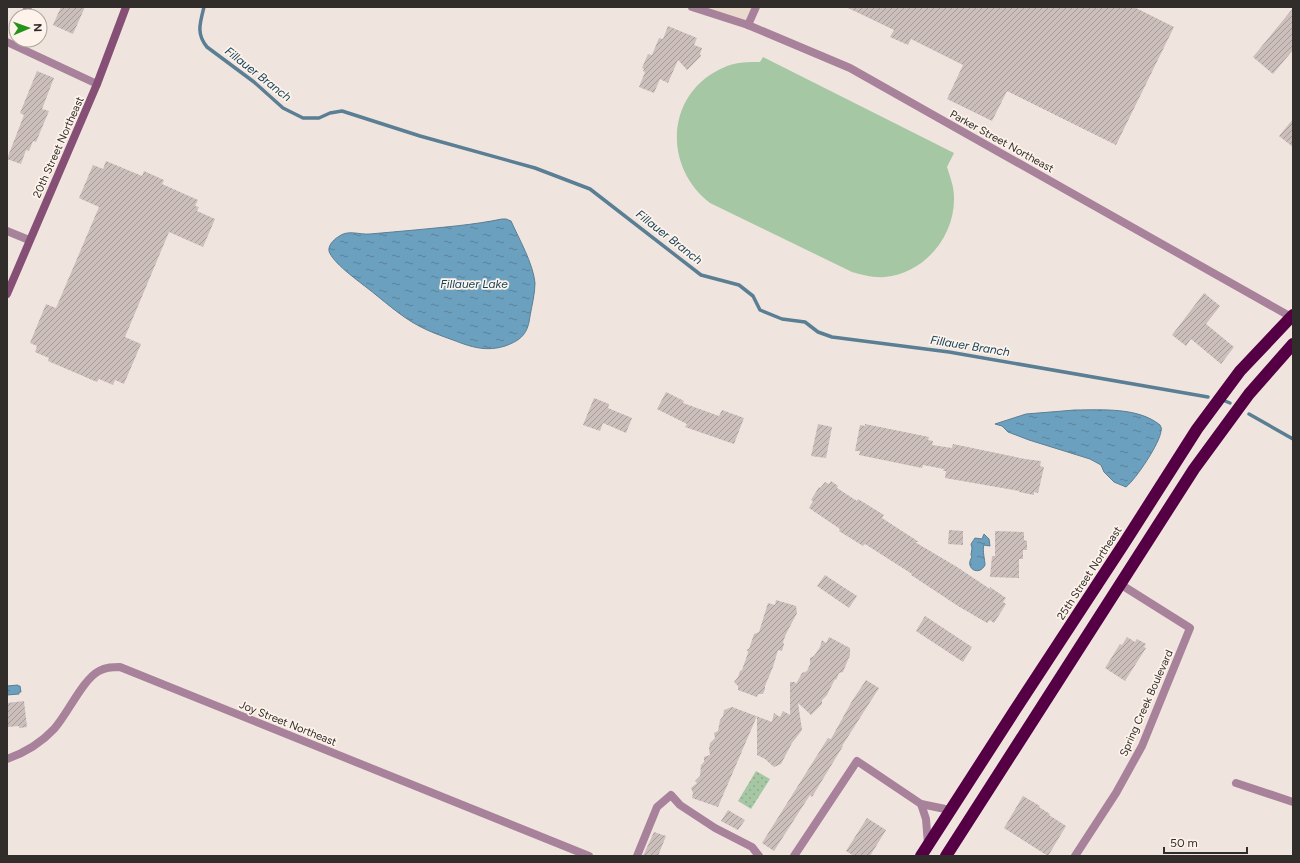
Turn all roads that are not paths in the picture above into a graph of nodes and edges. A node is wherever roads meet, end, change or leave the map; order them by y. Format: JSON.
{"nodes":[{"id":1,"x":126,"y":7,"type":"edge"},
{"id":2,"x":692,"y":7,"type":"edge"},
{"id":3,"x":756,"y":7,"type":"edge"},
{"id":4,"x":748,"y":25,"type":"junction"},
{"id":5,"x":21,"y":48,"type":"edge"},
{"id":6,"x":97,"y":84,"type":"junction"},
{"id":7,"x":7,"y":231,"type":"edge"},
{"id":8,"x":29,"y":240,"type":"junction"},
{"id":9,"x":7,"y":294,"type":"edge"},
{"id":10,"x":1292,"y":317,"type":"edge"},
{"id":11,"x":1293,"y":344,"type":"edge"},
{"id":12,"x":1120,"y":584,"type":"junction"},
{"id":13,"x":7,"y":758,"type":"edge"},
{"id":14,"x":1236,"y":783,"type":"dead end"},
{"id":15,"x":1293,"y":802,"type":"edge"},
{"id":16,"x":921,"y":804,"type":"junction"},
{"id":17,"x":950,"y":810,"type":"junction"},
{"id":18,"x":928,"y":844,"type":"junction"},
{"id":19,"x":589,"y":856,"type":"edge"},
{"id":20,"x":637,"y":856,"type":"edge"},
{"id":21,"x":759,"y":856,"type":"edge"},
{"id":22,"x":794,"y":856,"type":"edge"},
{"id":23,"x":921,"y":856,"type":"edge"},
{"id":24,"x":946,"y":856,"type":"edge"},
{"id":25,"x":1075,"y":856,"type":"edge"}],
"edges":[{"from":1,"to":6,"type":"street","name":"20th Street Northeast"},
{"from":2,"to":4,"type":"street","name":"Parker Street Northeast"},
{"from":3,"to":4,"type":"street"},
{"from":4,"to":10,"type":"street","name":"Parker Street Northeast"},
{"from":5,"to":6,"type":"street"},
{"from":6,"to":8,"type":"street","name":"20th Street Northeast"},
{"from":7,"to":8,"type":"street"},
{"from":8,"to":9,"type":"street","name":"20th Street Northeast"},
{"from":10,"to":17,"type":"highway","name":"25th Street Northeast"},
{"from":11,"to":12,"type":"highway"},
{"from":12,"to":24,"type":"highway"},
{"from":12,"to":25,"type":"street","name":"Spring Creek Boulevard"},
{"from":13,"to":19,"type":"street","name":"Joy Street Northeast"},
{"from":14,"to":15,"type":"street"},
{"from":16,"to":17,"type":"street"},
{"from":16,"to":18,"type":"street"},
{"from":16,"to":22,"type":"street"},
{"from":17,"to":18,"type":"highway","name":"25th Street Northeast"},
{"from":18,"to":23,"type":"highway","name":"25th Street Northeast"},
{"from":20,"to":21,"type":"street"}]}
